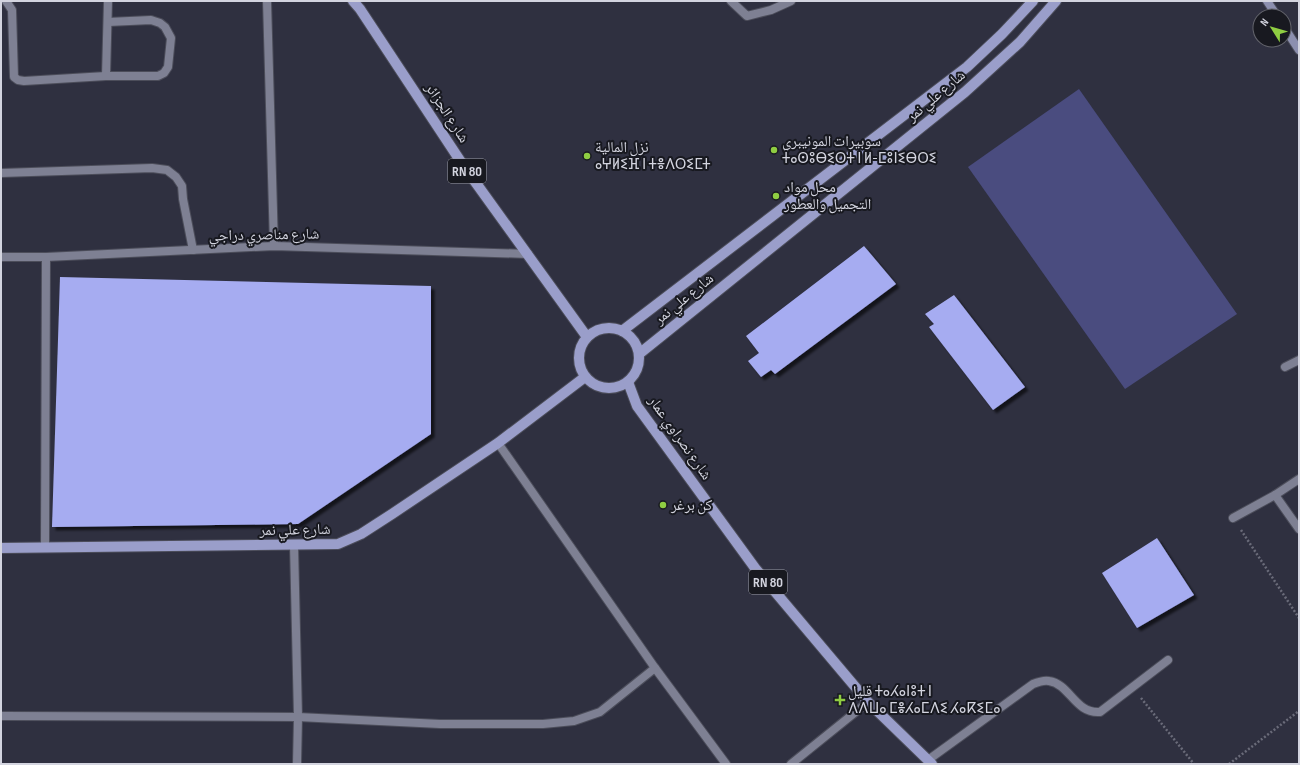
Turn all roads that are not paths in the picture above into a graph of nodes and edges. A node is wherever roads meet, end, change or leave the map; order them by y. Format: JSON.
{"nodes":[{"id":1,"x":6,"y":1,"type":"edge"},
{"id":2,"x":108,"y":1,"type":"edge"},
{"id":3,"x":267,"y":1,"type":"edge"},
{"id":4,"x":354,"y":1,"type":"edge"},
{"id":5,"x":731,"y":1,"type":"edge"},
{"id":6,"x":791,"y":1,"type":"edge"},
{"id":7,"x":1033,"y":1,"type":"edge"},
{"id":8,"x":1056,"y":1,"type":"edge"},
{"id":9,"x":108,"y":22,"type":"junction"},
{"id":10,"x":1292,"y":39,"type":"edge"},
{"id":11,"x":1299,"y":50,"type":"edge"},
{"id":12,"x":106,"y":76,"type":"junction"},
{"id":13,"x":1,"y":173,"type":"edge"},
{"id":14,"x":274,"y":246,"type":"junction"},
{"id":15,"x":193,"y":250,"type":"junction"},
{"id":16,"x":528,"y":254,"type":"junction"},
{"id":17,"x":1,"y":257,"type":"edge"},
{"id":18,"x":46,"y":257,"type":"junction"},
{"id":19,"x":622,"y":331,"type":"junction"},
{"id":20,"x":588,"y":337,"type":"junction"},
{"id":21,"x":639,"y":354,"type":"junction"},
{"id":22,"x":1299,"y":360,"type":"edge"},
{"id":23,"x":1284,"y":367,"type":"dead end"},
{"id":24,"x":585,"y":377,"type":"junction"},
{"id":25,"x":628,"y":382,"type":"junction"},
{"id":26,"x":498,"y":443,"type":"junction"},
{"id":27,"x":1299,"y":479,"type":"edge"},
{"id":28,"x":1275,"y":495,"type":"junction"},
{"id":29,"x":1233,"y":518,"type":"road end"},
{"id":30,"x":1299,"y":530,"type":"edge"},
{"id":31,"x":294,"y":545,"type":"junction"},
{"id":32,"x":45,"y":547,"type":"junction"},
{"id":33,"x":1,"y":548,"type":"edge"},
{"id":34,"x":1168,"y":660,"type":"dead end"},
{"id":35,"x":656,"y":668,"type":"junction"},
{"id":36,"x":868,"y":702,"type":"junction"},
{"id":37,"x":1,"y":716,"type":"edge"},
{"id":38,"x":298,"y":717,"type":"junction"},
{"id":39,"x":930,"y":762,"type":"edge"},
{"id":40,"x":297,"y":764,"type":"edge"},
{"id":41,"x":726,"y":764,"type":"edge"},
{"id":42,"x":791,"y":764,"type":"edge"}],
"edges":[{"from":1,"to":12,"type":"street"},
{"from":2,"to":9,"type":"street"},
{"from":3,"to":14,"type":"street"},
{"from":4,"to":16,"type":"main road","name":"شارع الجزائر","number":"RN 80"},
{"from":5,"to":6,"type":"street"},
{"from":7,"to":19,"type":"main road","name":"شارع علي نمر"},
{"from":8,"to":21,"type":"main road","name":"شارع علي نمر"},
{"from":9,"to":12,"type":"street"},
{"from":9,"to":12,"type":"street"},
{"from":10,"to":11,"type":"main road"},
{"from":13,"to":15,"type":"street"},
{"from":14,"to":15,"type":"street","name":"شارع مناصري دراجي"},
{"from":14,"to":16,"type":"street","name":"شارع مناصري دراجي"},
{"from":15,"to":18,"type":"street","name":"شارع مناصري دراجي"},
{"from":16,"to":20,"type":"main road","name":"شارع الجزائر","number":"RN 80"},
{"from":17,"to":18,"type":"street","name":"شارع مناصري دراجي"},
{"from":18,"to":32,"type":"street"},
{"from":19,"to":20,"type":"main road"},
{"from":19,"to":21,"type":"main road"},
{"from":20,"to":24,"type":"main road"},
{"from":21,"to":25,"type":"main road"},
{"from":22,"to":23,"type":"street"},
{"from":24,"to":25,"type":"main road"},
{"from":24,"to":26,"type":"main road","name":"شارع علي نمر"},
{"from":25,"to":36,"type":"main road","name":"شارع نصراوي عمار","number":"RN 80"},
{"from":26,"to":31,"type":"main road","name":"شارع علي نمر"},
{"from":26,"to":35,"type":"street"},
{"from":27,"to":28,"type":"street"},
{"from":28,"to":29,"type":"street"},
{"from":28,"to":30,"type":"street"},
{"from":31,"to":32,"type":"main road","name":"شارع علي نمر"},
{"from":31,"to":38,"type":"street"},
{"from":32,"to":33,"type":"main road","name":"شارع علي نمر"},
{"from":34,"to":39,"type":"street"},
{"from":35,"to":38,"type":"street"},
{"from":35,"to":41,"type":"street"},
{"from":36,"to":39,"type":"main road","name":"شارع نصراوي عمار","number":"RN 80"},
{"from":36,"to":42,"type":"street"},
{"from":37,"to":38,"type":"street"},
{"from":38,"to":40,"type":"street"}]}
